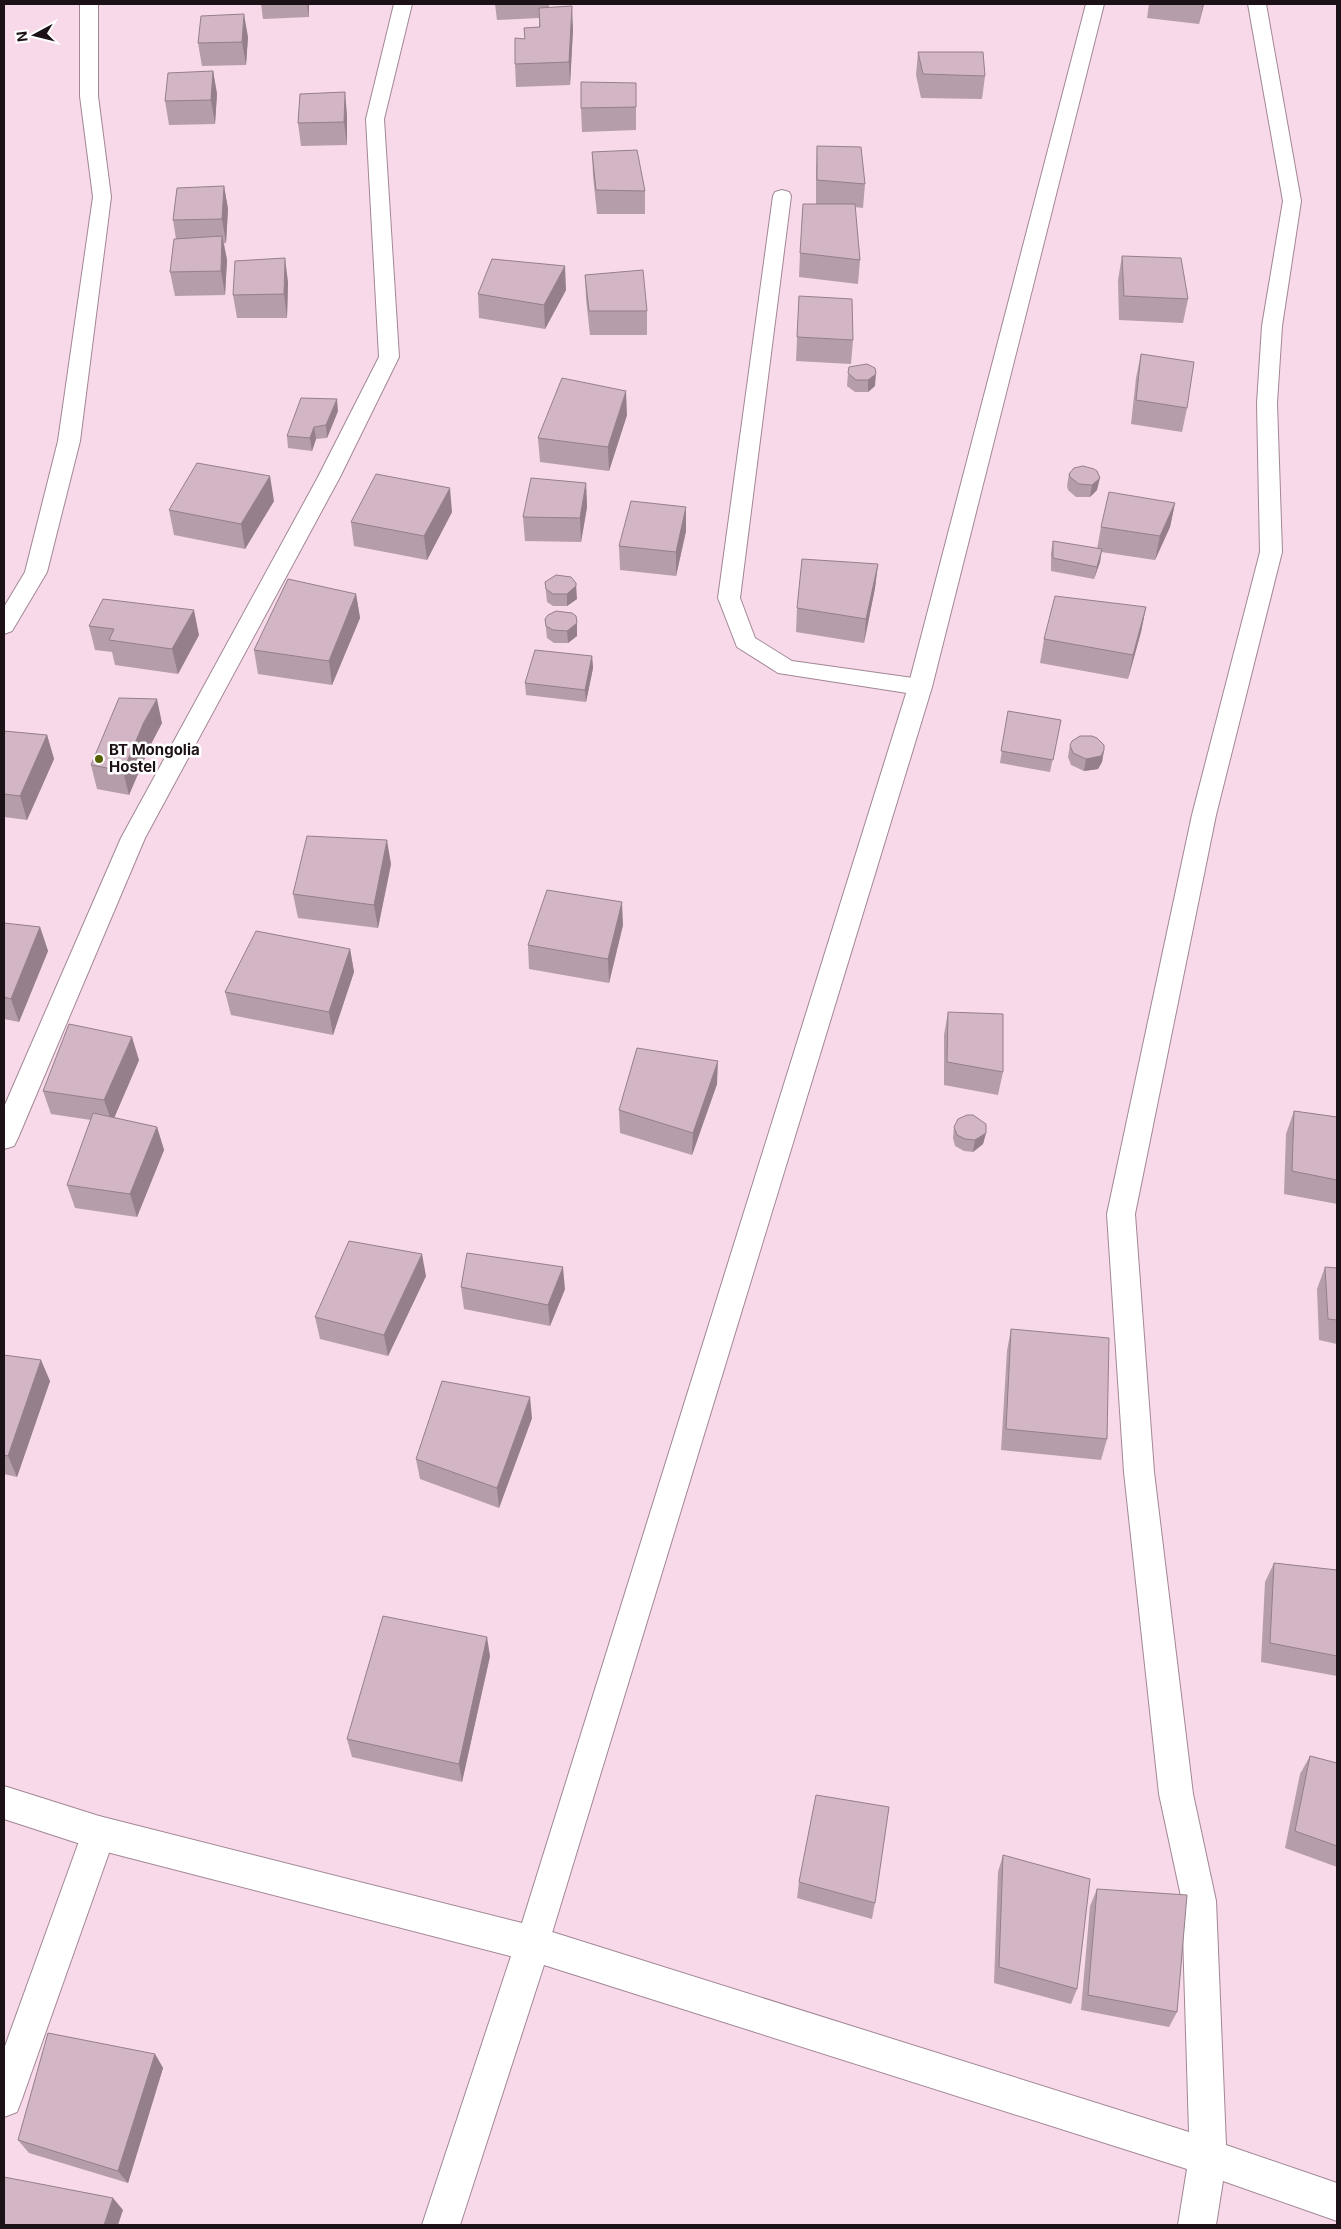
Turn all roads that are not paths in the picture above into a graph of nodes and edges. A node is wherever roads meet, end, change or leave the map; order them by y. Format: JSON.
{"nodes":[{"id":1,"x":89,"y":4,"type":"edge"},
{"id":2,"x":403,"y":4,"type":"edge"},
{"id":3,"x":1095,"y":4,"type":"edge"},
{"id":4,"x":1257,"y":4,"type":"edge"},
{"id":5,"x":782,"y":196,"type":"dead end"},
{"id":6,"x":4,"y":626,"type":"edge"},
{"id":7,"x":920,"y":688,"type":"junction"},
{"id":8,"x":4,"y":1138,"type":"edge"},
{"id":9,"x":4,"y":1803,"type":"edge"},
{"id":10,"x":99,"y":1833,"type":"junction"},
{"id":11,"x":533,"y":1944,"type":"junction"},
{"id":12,"x":4,"y":2099,"type":"edge"},
{"id":13,"x":1208,"y":2158,"type":"junction"},
{"id":14,"x":1337,"y":2202,"type":"edge"},
{"id":15,"x":441,"y":2225,"type":"edge"},
{"id":16,"x":1197,"y":2225,"type":"edge"}],
"edges":[{"from":1,"to":6,"type":"street"},
{"from":2,"to":8,"type":"street"},
{"from":3,"to":7,"type":"street"},
{"from":4,"to":13,"type":"street"},
{"from":5,"to":7,"type":"street"},
{"from":7,"to":11,"type":"street"},
{"from":9,"to":10,"type":"street"},
{"from":10,"to":11,"type":"street"},
{"from":10,"to":12,"type":"street"},
{"from":11,"to":13,"type":"street"},
{"from":11,"to":15,"type":"street"},
{"from":13,"to":14,"type":"street"},
{"from":13,"to":16,"type":"street"}]}
